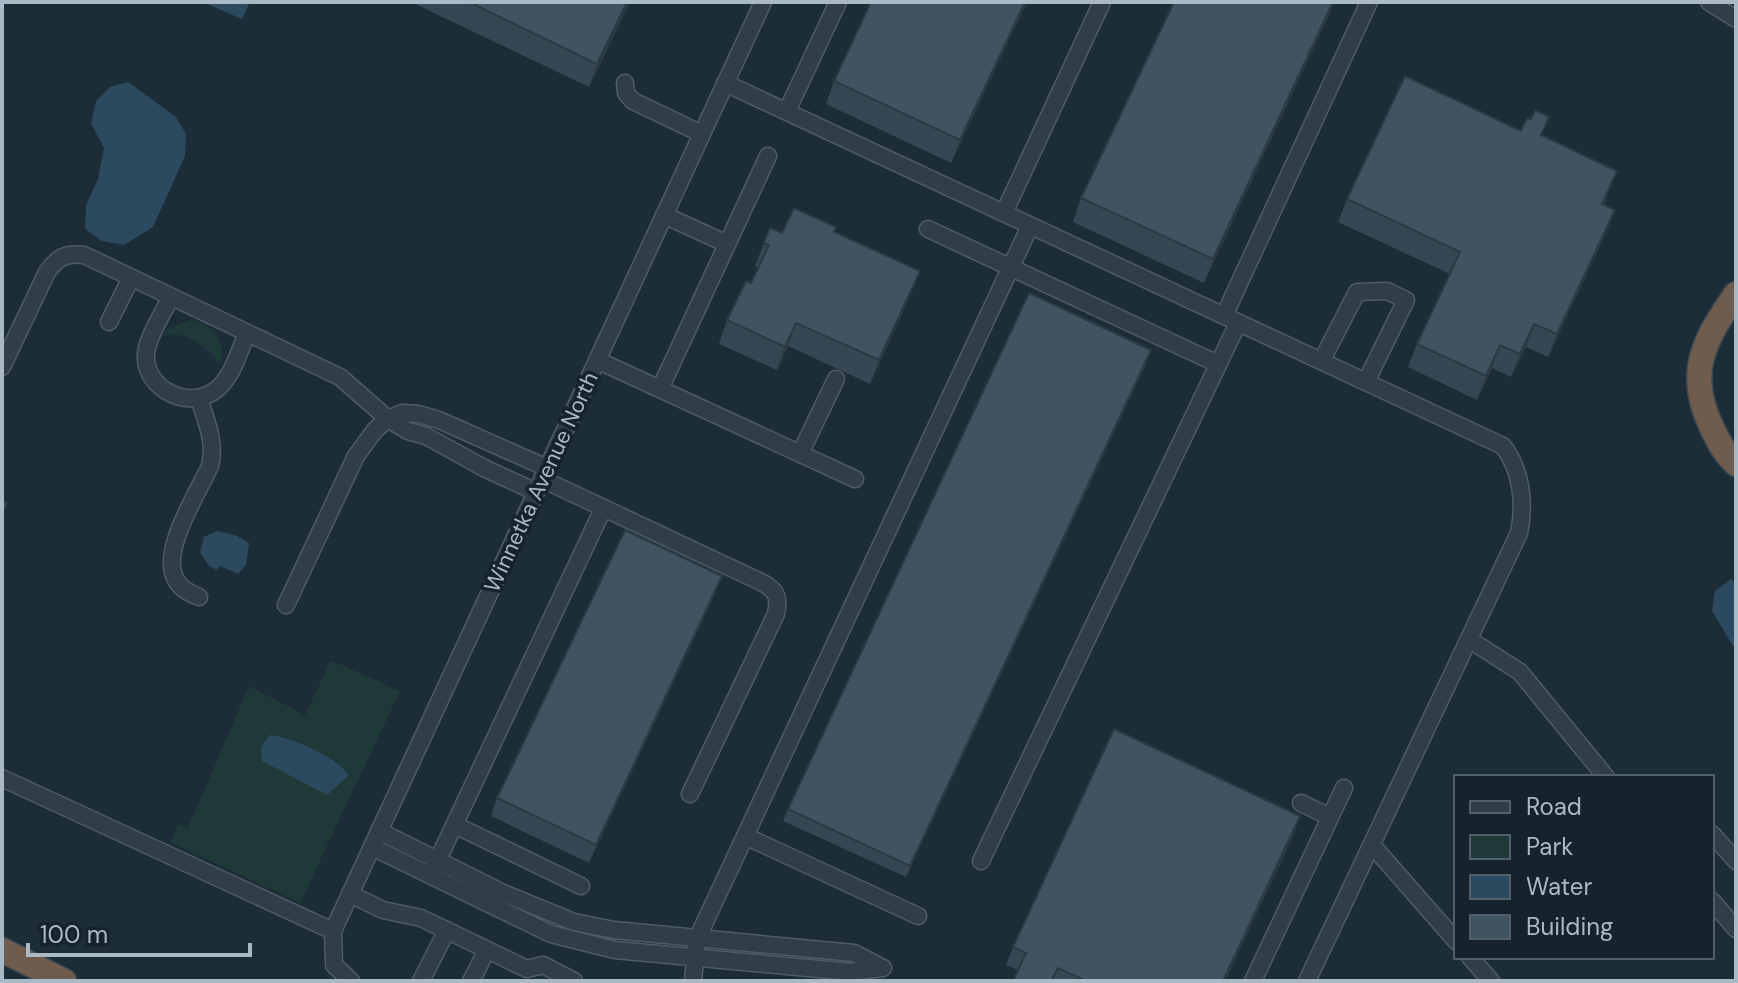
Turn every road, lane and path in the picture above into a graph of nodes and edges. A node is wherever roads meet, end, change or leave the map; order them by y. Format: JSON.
{"nodes":[{"id":1,"x":763,"y":2,"type":"edge"},
{"id":2,"x":838,"y":2,"type":"edge"},
{"id":3,"x":1102,"y":2,"type":"edge"},
{"id":4,"x":1369,"y":2,"type":"edge"},
{"id":5,"x":1709,"y":2,"type":"edge"},
{"id":6,"x":1736,"y":19,"type":"edge"},
{"id":7,"x":625,"y":83,"type":"dead end"},
{"id":8,"x":725,"y":83,"type":"junction"},
{"id":9,"x":787,"y":111,"type":"junction"},
{"id":10,"x":702,"y":134,"type":"junction"},
{"id":11,"x":768,"y":156,"type":"dead end"},
{"id":12,"x":1004,"y":213,"type":"junction"},
{"id":13,"x":664,"y":215,"type":"junction"},
{"id":14,"x":1030,"y":226,"type":"junction"},
{"id":15,"x":928,"y":229,"type":"dead end"},
{"id":16,"x":727,"y":244,"type":"junction"},
{"id":17,"x":1011,"y":267,"type":"junction"},
{"id":18,"x":131,"y":278,"type":"junction"},
{"id":19,"x":1736,"y":294,"type":"edge"},
{"id":20,"x":171,"y":297,"type":"junction"},
{"id":21,"x":1231,"y":319,"type":"junction"},
{"id":22,"x":109,"y":322,"type":"dead end"},
{"id":23,"x":247,"y":333,"type":"junction"},
{"id":24,"x":597,"y":360,"type":"junction"},
{"id":25,"x":1322,"y":360,"type":"junction"},
{"id":26,"x":1218,"y":364,"type":"junction"},
{"id":27,"x":2,"y":367,"type":"edge"},
{"id":28,"x":836,"y":379,"type":"dead end"},
{"id":29,"x":1366,"y":382,"type":"junction"},
{"id":30,"x":660,"y":389,"type":"junction"},
{"id":31,"x":199,"y":398,"type":"junction"},
{"id":32,"x":388,"y":419,"type":"junction"},
{"id":33,"x":483,"y":440,"type":"junction"},
{"id":34,"x":800,"y":454,"type":"junction"},
{"id":35,"x":473,"y":461,"type":"junction"},
{"id":36,"x":1736,"y":464,"type":"edge"},
{"id":37,"x":855,"y":479,"type":"dead end"},
{"id":38,"x":542,"y":480,"type":"junction"},
{"id":39,"x":603,"y":509,"type":"junction"},
{"id":40,"x":199,"y":597,"type":"dead end"},
{"id":41,"x":286,"y":605,"type":"dead end"},
{"id":42,"x":1470,"y":640,"type":"junction"},
{"id":43,"x":1604,"y":775,"type":"edge"},
{"id":44,"x":2,"y":778,"type":"edge"},
{"id":45,"x":1344,"y":788,"type":"dead end"},
{"id":46,"x":690,"y":794,"type":"dead end"},
{"id":47,"x":1301,"y":803,"type":"dead end"},
{"id":48,"x":1330,"y":817,"type":"junction"},
{"id":49,"x":455,"y":825,"type":"junction"},
{"id":50,"x":379,"y":831,"type":"junction"},
{"id":51,"x":745,"y":836,"type":"junction"},
{"id":52,"x":1714,"y":836,"type":"edge"},
{"id":53,"x":1372,"y":845,"type":"junction"},
{"id":54,"x":372,"y":847,"type":"junction"},
{"id":55,"x":981,"y":861,"type":"dead end"},
{"id":56,"x":1736,"y":861,"type":"edge"},
{"id":57,"x":434,"y":869,"type":"junction"},
{"id":58,"x":581,"y":886,"type":"dead end"},
{"id":59,"x":350,"y":894,"type":"junction"},
{"id":60,"x":1714,"y":903,"type":"edge"},
{"id":61,"x":918,"y":916,"type":"dead end"},
{"id":62,"x":1736,"y":929,"type":"edge"},
{"id":63,"x":447,"y":930,"type":"junction"},
{"id":64,"x":333,"y":931,"type":"junction"},
{"id":65,"x":697,"y":939,"type":"junction"},
{"id":66,"x":1454,"y":939,"type":"edge"},
{"id":67,"x":2,"y":950,"type":"edge"},
{"id":68,"x":487,"y":950,"type":"junction"},
{"id":69,"x":696,"y":958,"type":"junction"},
{"id":70,"x":1472,"y":959,"type":"edge"},
{"id":71,"x":885,"y":974,"type":"edge"},
{"id":72,"x":524,"y":975,"type":"edge"},
{"id":73,"x":64,"y":981,"type":"edge"},
{"id":74,"x":351,"y":981,"type":"edge"},
{"id":75,"x":421,"y":981,"type":"edge"},
{"id":76,"x":471,"y":981,"type":"edge"},
{"id":77,"x":574,"y":981,"type":"edge"},
{"id":78,"x":693,"y":981,"type":"edge"},
{"id":79,"x":1253,"y":981,"type":"edge"},
{"id":80,"x":1307,"y":981,"type":"edge"},
{"id":81,"x":1491,"y":981,"type":"edge"}],
"edges":[{"from":1,"to":8,"type":"street","name":"Winnetka Avenue North"},
{"from":2,"to":9,"type":"street"},
{"from":3,"to":12,"type":"street"},
{"from":4,"to":21,"type":"street"},
{"from":5,"to":6,"type":"street"},
{"from":7,"to":10,"type":"street"},
{"from":8,"to":9,"type":"street"},
{"from":8,"to":10,"type":"street","name":"Winnetka Avenue North"},
{"from":9,"to":12,"type":"street"},
{"from":10,"to":13,"type":"street","name":"Winnetka Avenue North"},
{"from":11,"to":16,"type":"street"},
{"from":12,"to":14,"type":"street"},
{"from":13,"to":16,"type":"street"},
{"from":13,"to":24,"type":"street","name":"Winnetka Avenue North"},
{"from":14,"to":17,"type":"street"},
{"from":14,"to":21,"type":"street"},
{"from":15,"to":17,"type":"street"},
{"from":16,"to":30,"type":"street"},
{"from":17,"to":26,"type":"street"},
{"from":17,"to":51,"type":"street"},
{"from":18,"to":20,"type":"street"},
{"from":18,"to":22,"type":"street"},
{"from":18,"to":27,"type":"street"},
{"from":19,"to":36,"type":"highway"},
{"from":20,"to":23,"type":"street"},
{"from":20,"to":31,"type":"street"},
{"from":21,"to":25,"type":"street"},
{"from":21,"to":26,"type":"street"},
{"from":23,"to":31,"type":"street"},
{"from":23,"to":32,"type":"street"},
{"from":24,"to":30,"type":"street"},
{"from":24,"to":38,"type":"street","name":"Winnetka Avenue North"},
{"from":25,"to":29,"type":"street"},
{"from":25,"to":29,"type":"street"},
{"from":26,"to":55,"type":"street"},
{"from":28,"to":34,"type":"street"},
{"from":29,"to":42,"type":"street"},
{"from":30,"to":34,"type":"street"},
{"from":31,"to":40,"type":"street"},
{"from":32,"to":33,"type":"street"},
{"from":32,"to":35,"type":"street"},
{"from":32,"to":41,"type":"street"},
{"from":33,"to":35,"type":"street"},
{"from":33,"to":38,"type":"street"},
{"from":34,"to":37,"type":"street"},
{"from":35,"to":38,"type":"street"},
{"from":38,"to":39,"type":"street"},
{"from":38,"to":50,"type":"street","name":"Winnetka Avenue North"},
{"from":39,"to":46,"type":"street"},
{"from":39,"to":49,"type":"street"},
{"from":42,"to":43,"type":"street"},
{"from":42,"to":53,"type":"street"},
{"from":44,"to":64,"type":"street"},
{"from":45,"to":48,"type":"street"},
{"from":47,"to":48,"type":"street"},
{"from":48,"to":79,"type":"street"},
{"from":49,"to":57,"type":"street"},
{"from":49,"to":58,"type":"street"},
{"from":50,"to":54,"type":"street","name":"Winnetka Avenue North"},
{"from":50,"to":57,"type":"street"},
{"from":51,"to":61,"type":"street"},
{"from":51,"to":65,"type":"street"},
{"from":52,"to":56,"type":"street"},
{"from":53,"to":66,"type":"street"},
{"from":53,"to":80,"type":"street"},
{"from":54,"to":57,"type":"street"},
{"from":54,"to":59,"type":"street","name":"Winnetka Avenue North"},
{"from":57,"to":65,"type":"street"},
{"from":57,"to":69,"type":"street"},
{"from":59,"to":63,"type":"street"},
{"from":59,"to":64,"type":"street","name":"Winnetka Avenue North"},
{"from":60,"to":62,"type":"street"},
{"from":63,"to":68,"type":"street"},
{"from":63,"to":75,"type":"street"},
{"from":64,"to":74,"type":"street","name":"Winnetka Avenue North"},
{"from":65,"to":69,"type":"street"},
{"from":65,"to":71,"type":"street"},
{"from":67,"to":73,"type":"highway"},
{"from":68,"to":72,"type":"street"},
{"from":68,"to":76,"type":"street"},
{"from":69,"to":71,"type":"street"},
{"from":69,"to":78,"type":"street"},
{"from":70,"to":81,"type":"street"},
{"from":72,"to":77,"type":"street"}]}
